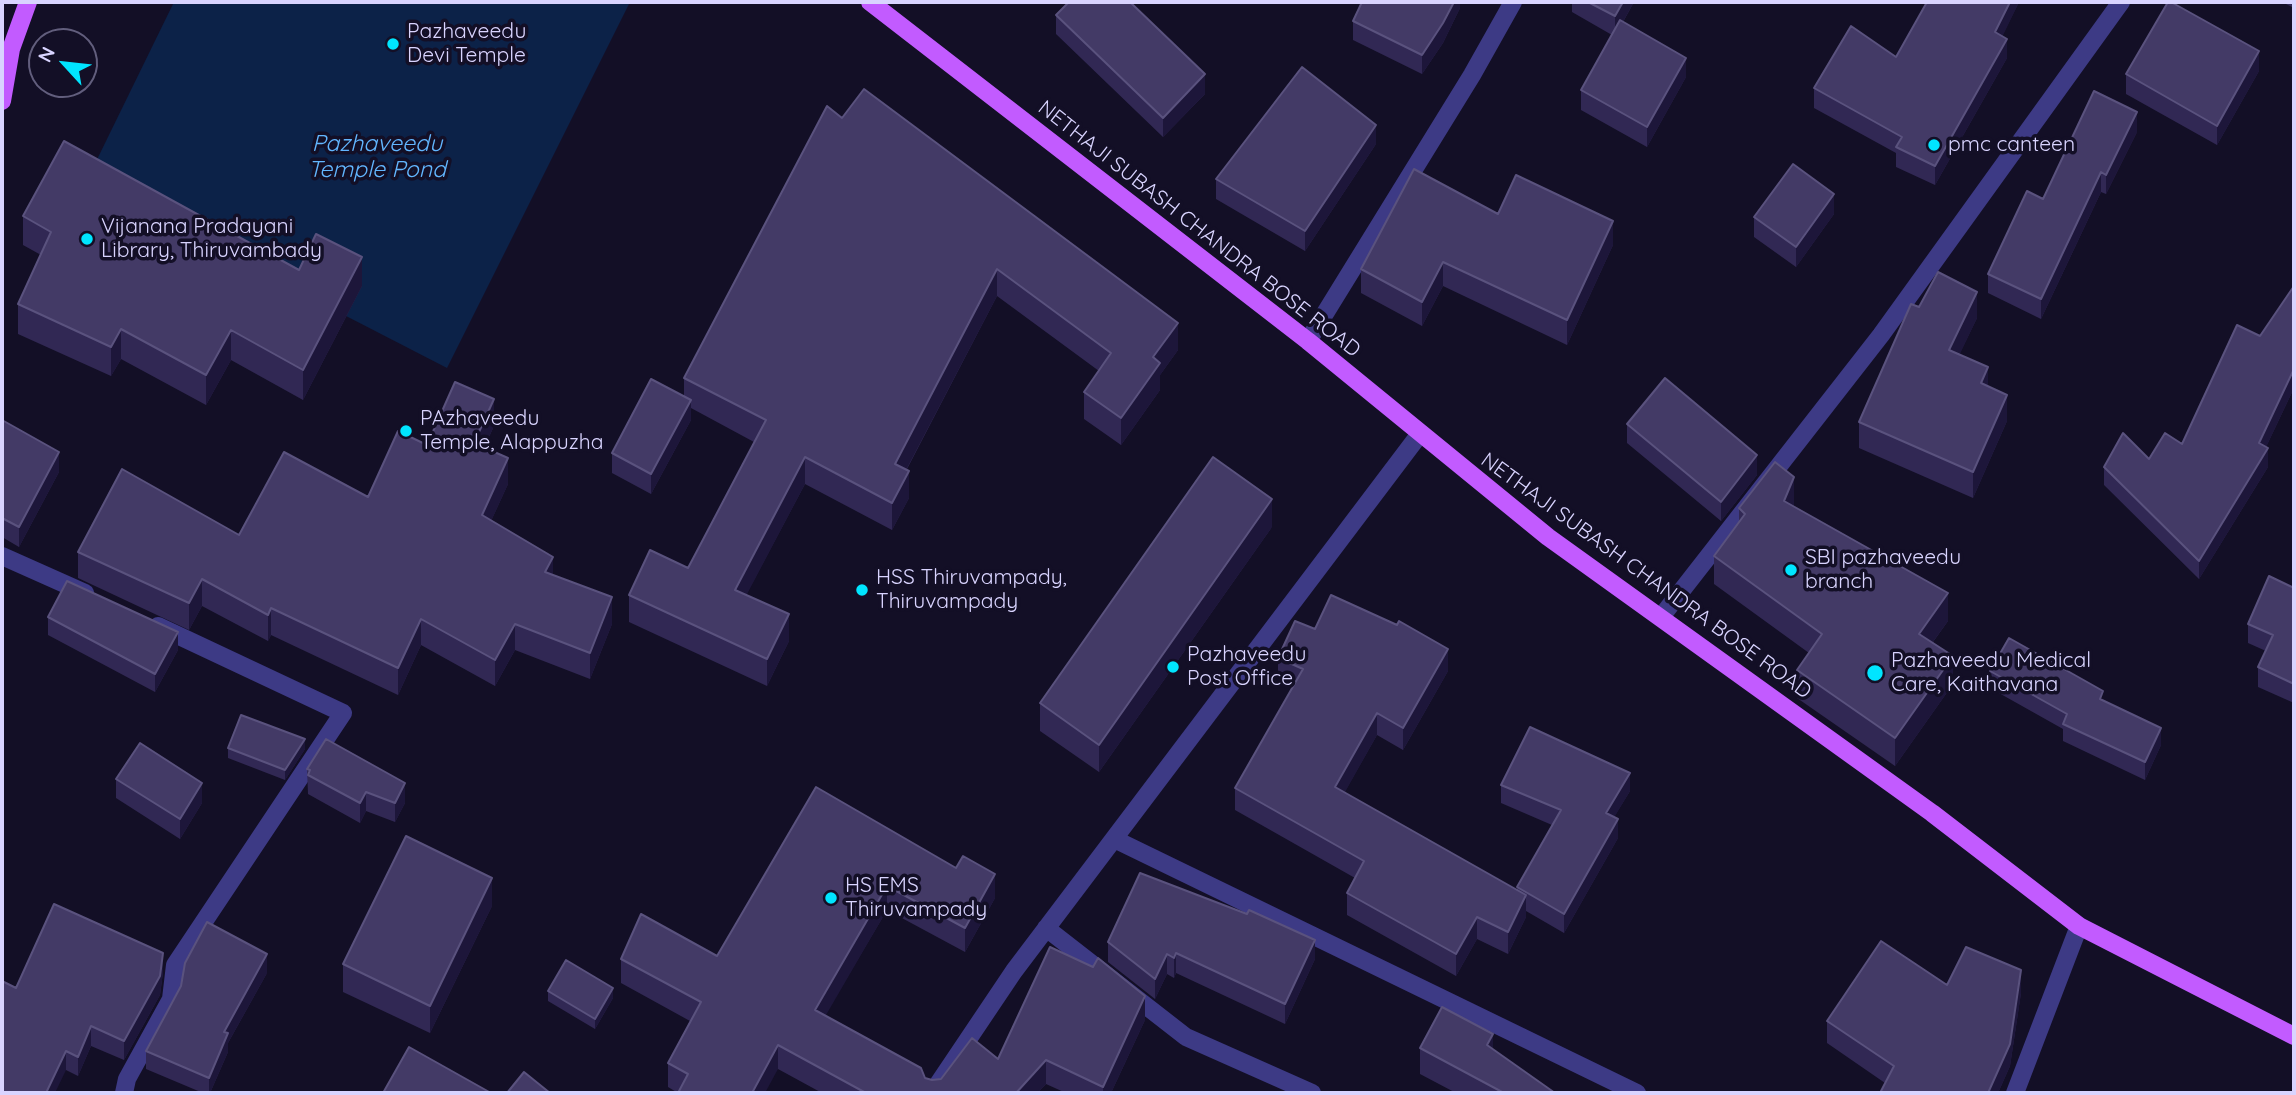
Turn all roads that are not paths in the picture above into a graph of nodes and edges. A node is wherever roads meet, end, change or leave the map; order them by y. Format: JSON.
{"nodes":[{"id":1,"x":28,"y":2,"type":"edge"},
{"id":2,"x":870,"y":2,"type":"edge"},
{"id":3,"x":1513,"y":2,"type":"edge"},
{"id":4,"x":2121,"y":2,"type":"edge"},
{"id":5,"x":2,"y":101,"type":"edge"},
{"id":6,"x":1308,"y":341,"type":"junction"},
{"id":7,"x":1419,"y":435,"type":"junction"},
{"id":8,"x":2,"y":556,"type":"edge"},
{"id":9,"x":101,"y":600,"type":"edge"},
{"id":10,"x":139,"y":617,"type":"edge"},
{"id":11,"x":1661,"y":617,"type":"junction"},
{"id":12,"x":1114,"y":839,"type":"junction"},
{"id":13,"x":2079,"y":926,"type":"junction"},
{"id":14,"x":1046,"y":928,"type":"junction"},
{"id":15,"x":2294,"y":1036,"type":"edge"},
{"id":16,"x":124,"y":1093,"type":"edge"},
{"id":17,"x":932,"y":1093,"type":"edge"},
{"id":18,"x":1312,"y":1093,"type":"edge"},
{"id":19,"x":1637,"y":1093,"type":"edge"},
{"id":20,"x":2015,"y":1093,"type":"edge"}],
"edges":[{"from":1,"to":5,"type":"main road"},
{"from":2,"to":6,"type":"main road","name":"NETHAJI SUBASH CHANDRA BOSE ROAD"},
{"from":3,"to":6,"type":"street"},
{"from":4,"to":11,"type":"street"},
{"from":6,"to":7,"type":"main road","name":"NETHAJI SUBASH CHANDRA BOSE ROAD"},
{"from":7,"to":11,"type":"main road","name":"NETHAJI SUBASH CHANDRA BOSE ROAD"},
{"from":7,"to":12,"type":"street"},
{"from":8,"to":9,"type":"street"},
{"from":10,"to":16,"type":"street"},
{"from":11,"to":13,"type":"main road","name":"NETHAJI SUBASH CHANDRA BOSE ROAD"},
{"from":12,"to":14,"type":"street"},
{"from":12,"to":19,"type":"street"},
{"from":13,"to":15,"type":"main road","name":"NETHAJI SUBASH CHANDRA BOSE ROAD"},
{"from":13,"to":20,"type":"street"},
{"from":14,"to":17,"type":"street"},
{"from":14,"to":18,"type":"street"}]}
